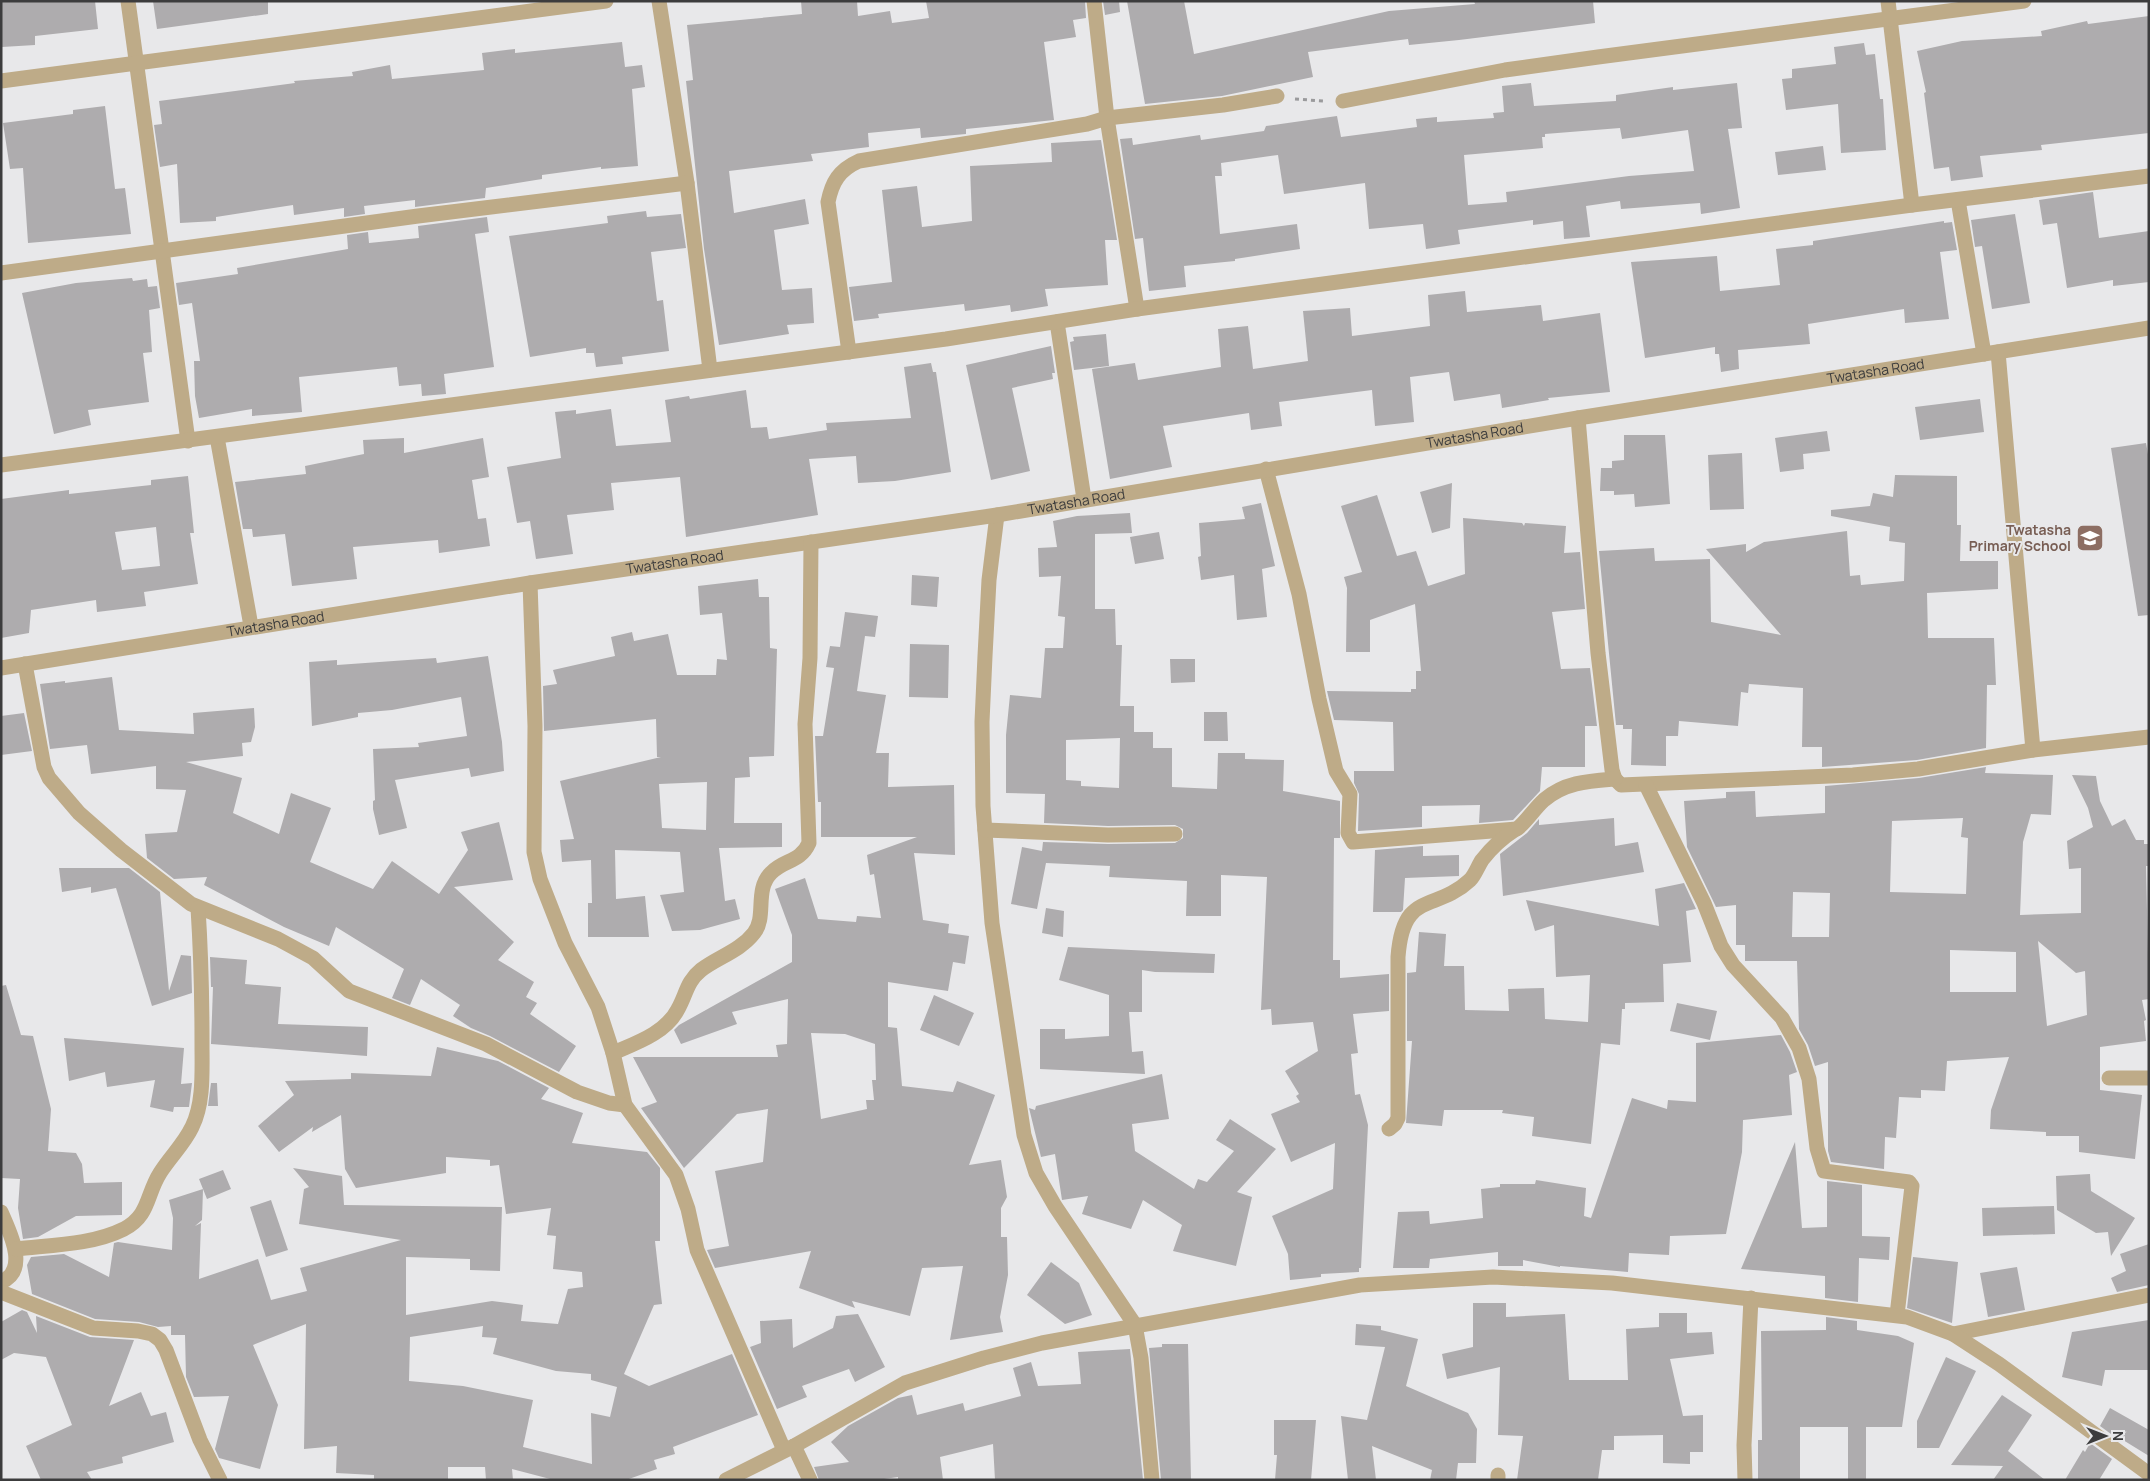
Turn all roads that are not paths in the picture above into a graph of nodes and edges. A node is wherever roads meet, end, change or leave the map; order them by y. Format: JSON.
{"nodes":[{"id":1,"x":128,"y":1,"type":"edge"},
{"id":2,"x":606,"y":1,"type":"edge"},
{"id":3,"x":659,"y":1,"type":"edge"},
{"id":4,"x":1094,"y":1,"type":"edge"},
{"id":5,"x":1888,"y":1,"type":"edge"},
{"id":6,"x":2024,"y":1,"type":"edge"},
{"id":7,"x":1890,"y":19,"type":"junction"},
{"id":8,"x":137,"y":64,"type":"junction"},
{"id":9,"x":1,"y":81,"type":"edge"},
{"id":10,"x":1277,"y":96,"type":"road end"},
{"id":11,"x":1343,"y":100,"type":"road end"},
{"id":12,"x":1107,"y":118,"type":"junction"},
{"id":13,"x":2149,"y":176,"type":"edge"},
{"id":14,"x":687,"y":183,"type":"junction"},
{"id":15,"x":1958,"y":200,"type":"junction"},
{"id":16,"x":1912,"y":205,"type":"junction"},
{"id":17,"x":162,"y":252,"type":"junction"},
{"id":18,"x":1,"y":273,"type":"edge"},
{"id":19,"x":1137,"y":309,"type":"junction"},
{"id":20,"x":1057,"y":322,"type":"junction"},
{"id":21,"x":2149,"y":328,"type":"edge"},
{"id":22,"x":850,"y":352,"type":"junction"},
{"id":23,"x":1991,"y":353,"type":"junction"},
{"id":24,"x":710,"y":370,"type":"junction"},
{"id":25,"x":1578,"y":418,"type":"junction"},
{"id":26,"x":217,"y":437,"type":"junction"},
{"id":27,"x":188,"y":441,"type":"junction"},
{"id":28,"x":1,"y":465,"type":"edge"},
{"id":29,"x":1266,"y":469,"type":"junction"},
{"id":30,"x":1084,"y":499,"type":"junction"},
{"id":31,"x":997,"y":515,"type":"junction"},
{"id":32,"x":811,"y":542,"type":"junction"},
{"id":33,"x":530,"y":583,"type":"junction"},
{"id":34,"x":251,"y":626,"type":"junction"},
{"id":35,"x":25,"y":664,"type":"junction"},
{"id":36,"x":1,"y":668,"type":"edge"},
{"id":37,"x":2149,"y":737,"type":"edge"},
{"id":38,"x":2033,"y":750,"type":"junction"},
{"id":39,"x":1615,"y":779,"type":"junction"},
{"id":40,"x":1646,"y":785,"type":"junction"},
{"id":41,"x":1517,"y":828,"type":"junction"},
{"id":42,"x":985,"y":830,"type":"junction"},
{"id":43,"x":1175,"y":834,"type":"dead end"},
{"id":44,"x":198,"y":908,"type":"junction"},
{"id":45,"x":613,"y":1053,"type":"junction"},
{"id":46,"x":2109,"y":1078,"type":"dead end"},
{"id":47,"x":2149,"y":1078,"type":"edge"},
{"id":48,"x":625,"y":1105,"type":"junction"},
{"id":49,"x":1389,"y":1129,"type":"dead end"},
{"id":50,"x":1,"y":1212,"type":"edge"},
{"id":51,"x":16,"y":1249,"type":"junction"},
{"id":52,"x":1,"y":1282,"type":"edge"},
{"id":53,"x":1,"y":1292,"type":"edge"},
{"id":54,"x":2149,"y":1294,"type":"edge"},
{"id":55,"x":1751,"y":1298,"type":"junction"},
{"id":56,"x":1896,"y":1315,"type":"junction"},
{"id":57,"x":1135,"y":1325,"type":"junction"},
{"id":58,"x":1953,"y":1334,"type":"junction"},
{"id":59,"x":789,"y":1448,"type":"junction"},
{"id":60,"x":2149,"y":1474,"type":"edge"},
{"id":61,"x":220,"y":1480,"type":"edge"},
{"id":62,"x":726,"y":1480,"type":"edge"},
{"id":63,"x":810,"y":1480,"type":"edge"},
{"id":64,"x":1152,"y":1480,"type":"edge"},
{"id":65,"x":1745,"y":1480,"type":"edge"}],
"edges":[{"from":1,"to":8,"type":"street"},
{"from":2,"to":8,"type":"street"},
{"from":3,"to":14,"type":"street"},
{"from":4,"to":12,"type":"street"},
{"from":5,"to":7,"type":"street"},
{"from":6,"to":7,"type":"street"},
{"from":7,"to":11,"type":"street"},
{"from":7,"to":16,"type":"street"},
{"from":8,"to":9,"type":"street"},
{"from":8,"to":17,"type":"street"},
{"from":10,"to":12,"type":"street"},
{"from":12,"to":19,"type":"street"},
{"from":12,"to":22,"type":"street"},
{"from":13,"to":15,"type":"street"},
{"from":14,"to":17,"type":"street"},
{"from":14,"to":24,"type":"street"},
{"from":15,"to":16,"type":"street"},
{"from":15,"to":23,"type":"street"},
{"from":16,"to":19,"type":"street"},
{"from":17,"to":18,"type":"street"},
{"from":17,"to":27,"type":"street"},
{"from":19,"to":20,"type":"street"},
{"from":20,"to":22,"type":"street"},
{"from":20,"to":30,"type":"street"},
{"from":21,"to":23,"type":"street","name":"Twatasha Road"},
{"from":22,"to":24,"type":"street"},
{"from":23,"to":25,"type":"street","name":"Twatasha Road"},
{"from":23,"to":38,"type":"street"},
{"from":24,"to":26,"type":"street"},
{"from":25,"to":29,"type":"street","name":"Twatasha Road"},
{"from":25,"to":39,"type":"street"},
{"from":26,"to":27,"type":"street"},
{"from":26,"to":34,"type":"street"},
{"from":27,"to":28,"type":"street"},
{"from":29,"to":30,"type":"street","name":"Twatasha Road"},
{"from":29,"to":41,"type":"street"},
{"from":30,"to":31,"type":"street","name":"Twatasha Road"},
{"from":31,"to":32,"type":"street","name":"Twatasha Road"},
{"from":31,"to":42,"type":"street"},
{"from":32,"to":33,"type":"street","name":"Twatasha Road"},
{"from":32,"to":45,"type":"street"},
{"from":33,"to":34,"type":"street","name":"Twatasha Road"},
{"from":33,"to":45,"type":"street"},
{"from":34,"to":35,"type":"street","name":"Twatasha Road"},
{"from":35,"to":36,"type":"street","name":"Twatasha Road"},
{"from":35,"to":44,"type":"street"},
{"from":37,"to":38,"type":"street"},
{"from":38,"to":40,"type":"street"},
{"from":39,"to":40,"type":"street"},
{"from":39,"to":41,"type":"street"},
{"from":40,"to":56,"type":"street"},
{"from":41,"to":49,"type":"street"},
{"from":42,"to":43,"type":"street"},
{"from":42,"to":57,"type":"street"},
{"from":44,"to":48,"type":"street"},
{"from":44,"to":51,"type":"street"},
{"from":45,"to":48,"type":"street"},
{"from":46,"to":47,"type":"street"},
{"from":48,"to":59,"type":"street"},
{"from":50,"to":51,"type":"street"},
{"from":51,"to":52,"type":"street"},
{"from":53,"to":61,"type":"street"},
{"from":54,"to":58,"type":"street"},
{"from":55,"to":56,"type":"street"},
{"from":55,"to":57,"type":"street"},
{"from":55,"to":65,"type":"street"},
{"from":56,"to":58,"type":"street"},
{"from":57,"to":59,"type":"street"},
{"from":57,"to":64,"type":"street"},
{"from":58,"to":60,"type":"street"},
{"from":59,"to":62,"type":"street"},
{"from":59,"to":63,"type":"street"}]}
